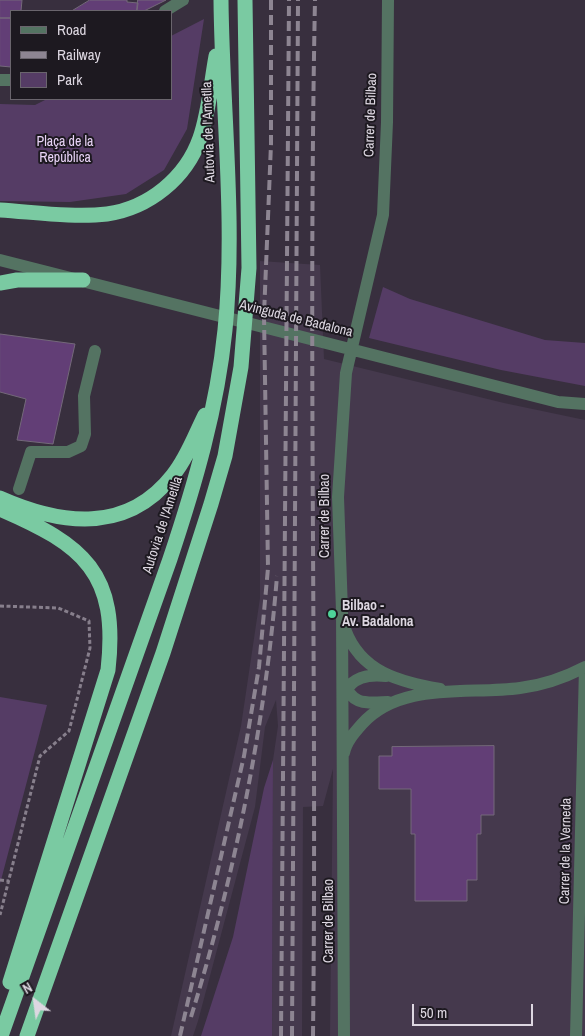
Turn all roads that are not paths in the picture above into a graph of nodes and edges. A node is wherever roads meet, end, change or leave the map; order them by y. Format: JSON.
{"nodes":[{"id":1,"x":183,"y":0,"type":"edge"},
{"id":2,"x":221,"y":0,"type":"edge"},
{"id":3,"x":246,"y":0,"type":"edge"},
{"id":4,"x":388,"y":0,"type":"edge"},
{"id":5,"x":167,"y":10,"type":"edge"},
{"id":6,"x":221,"y":22,"type":"junction"},
{"id":7,"x":0,"y":210,"type":"edge"},
{"id":8,"x":0,"y":260,"type":"edge"},
{"id":9,"x":83,"y":280,"type":"junction"},
{"id":10,"x":0,"y":283,"type":"edge"},
{"id":11,"x":95,"y":351,"type":"dead end"},
{"id":12,"x":217,"y":388,"type":"junction"},
{"id":13,"x":558,"y":402,"type":"junction"},
{"id":14,"x":585,"y":404,"type":"edge"},
{"id":15,"x":585,"y":411,"type":"edge"},
{"id":16,"x":19,"y":489,"type":"dead end"},
{"id":17,"x":0,"y":498,"type":"edge"},
{"id":18,"x":0,"y":509,"type":"edge"},
{"id":19,"x":342,"y":622,"type":"junction"},
{"id":20,"x":585,"y":668,"type":"edge"},
{"id":21,"x":388,"y":676,"type":"junction"},
{"id":22,"x":343,"y":689,"type":"junction"},
{"id":23,"x":450,"y":691,"type":"junction"},
{"id":24,"x":395,"y":701,"type":"junction"},
{"id":25,"x":342,"y":765,"type":"junction"},
{"id":26,"x":0,"y":1017,"type":"edge"},
{"id":27,"x":1,"y":1036,"type":"edge"},
{"id":28,"x":27,"y":1036,"type":"edge"},
{"id":29,"x":344,"y":1036,"type":"edge"},
{"id":30,"x":576,"y":1036,"type":"edge"}],
"edges":[{"from":1,"to":5,"type":"street"},
{"from":2,"to":6,"type":"highway","name":"Autovia de l'Ametlla"},
{"from":3,"to":28,"type":"highway"},
{"from":4,"to":19,"type":"street","name":"Carrer de Bilbao"},
{"from":6,"to":7,"type":"highway"},
{"from":6,"to":12,"type":"highway","name":"Autovia de l'Ametlla"},
{"from":8,"to":9,"type":"street","name":"Avinguda de Badalona"},
{"from":9,"to":10,"type":"highway"},
{"from":9,"to":13,"type":"street","name":"Avinguda de Badalona"},
{"from":11,"to":16,"type":"street"},
{"from":12,"to":17,"type":"highway"},
{"from":12,"to":27,"type":"highway","name":"Autovia de l'Ametlla"},
{"from":13,"to":14,"type":"street","name":"Avinguda de Badalona"},
{"from":13,"to":15,"type":"street"},
{"from":18,"to":26,"type":"highway"},
{"from":19,"to":21,"type":"street"},
{"from":19,"to":22,"type":"street","name":"Carrer de Bilbao"},
{"from":20,"to":23,"type":"street"},
{"from":20,"to":30,"type":"street","name":"Carrer de la Verneda"},
{"from":21,"to":22,"type":"street"},
{"from":21,"to":23,"type":"street"},
{"from":22,"to":24,"type":"street"},
{"from":22,"to":25,"type":"street","name":"Carrer de Bilbao"},
{"from":23,"to":24,"type":"street"},
{"from":24,"to":25,"type":"street"},
{"from":25,"to":29,"type":"street","name":"Carrer de Bilbao"}]}
